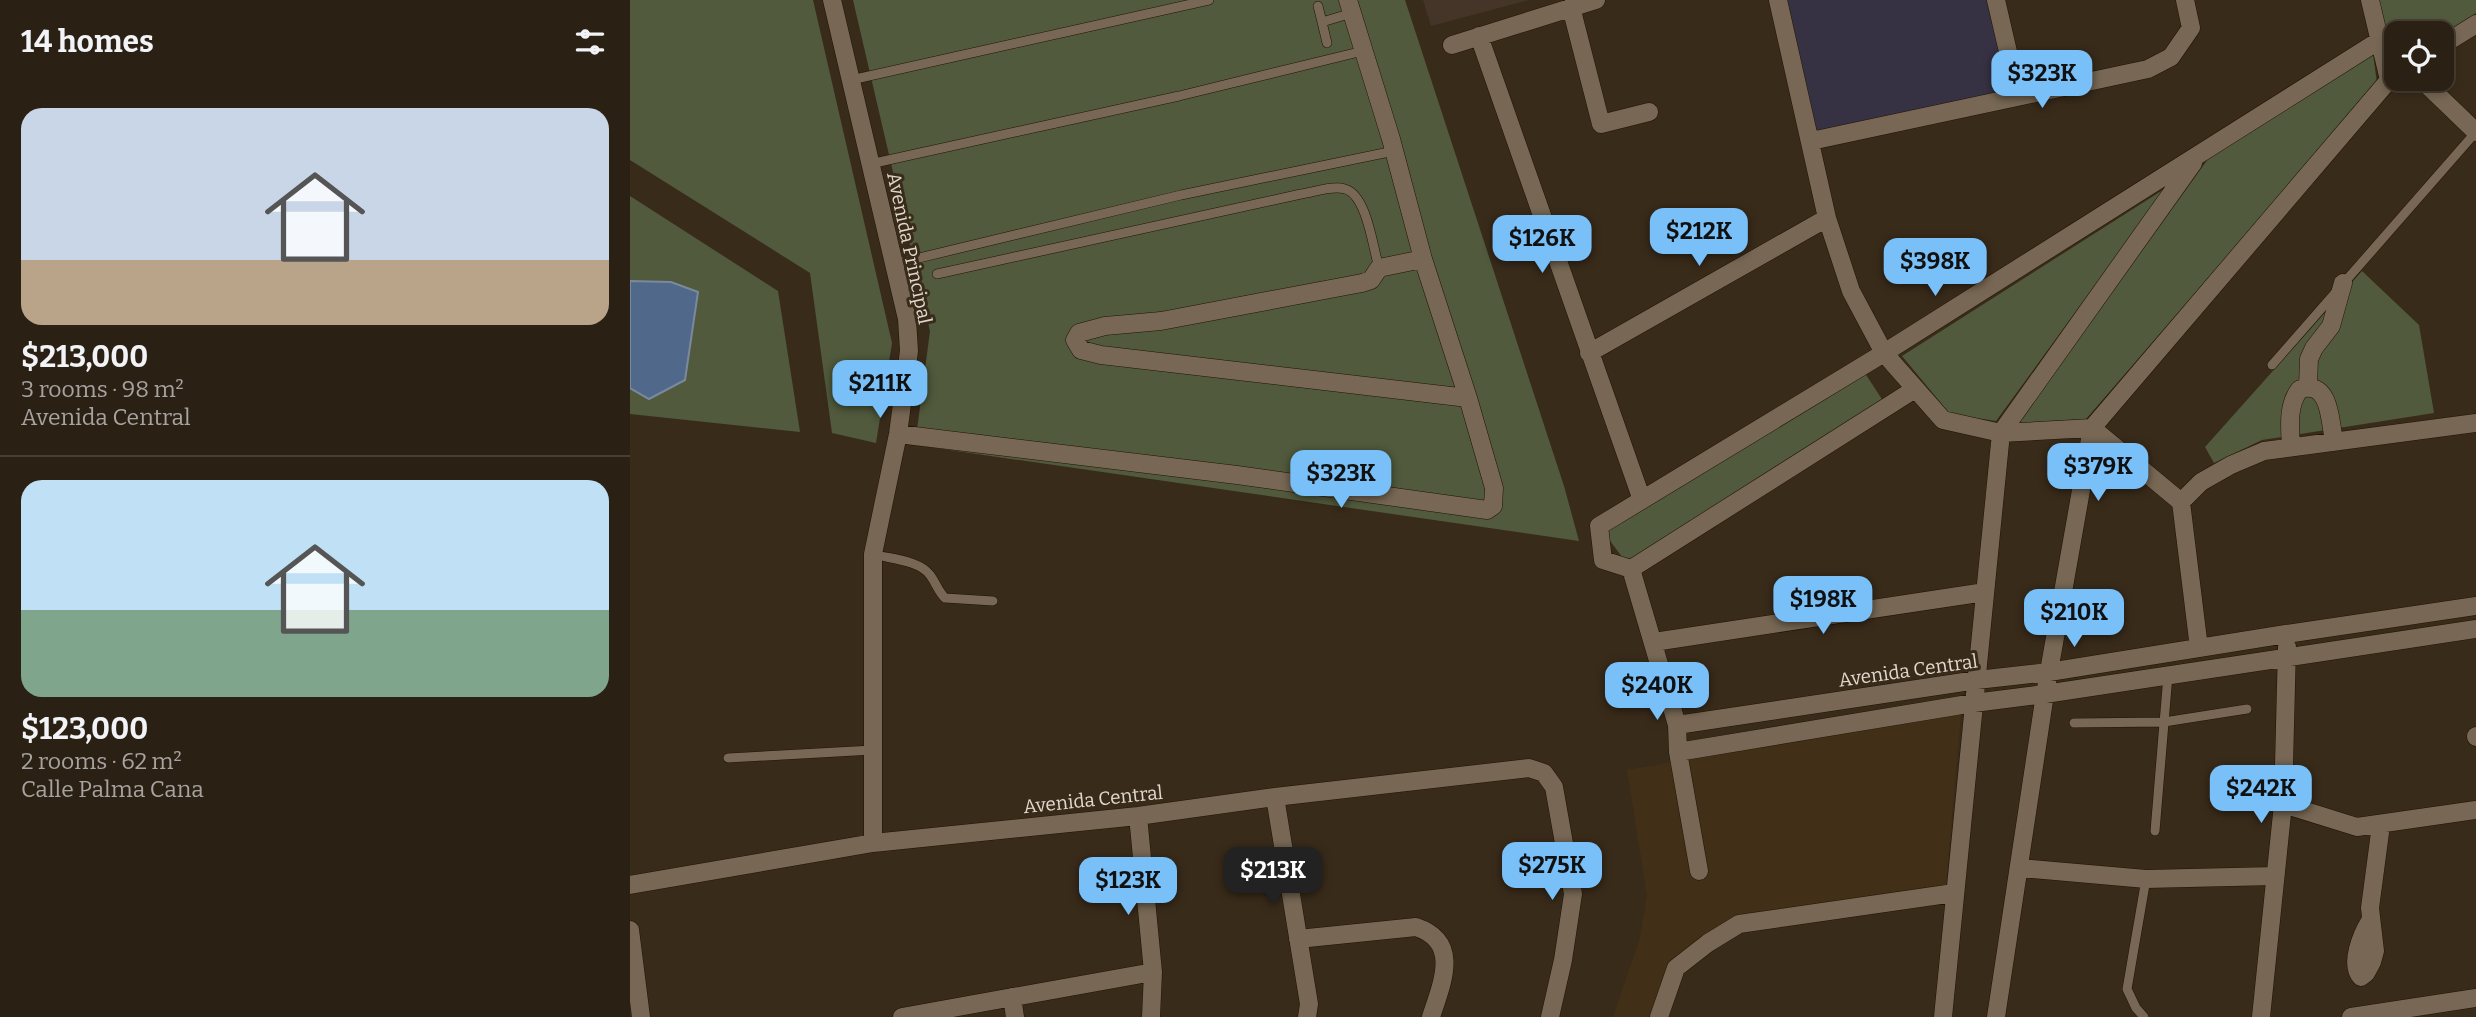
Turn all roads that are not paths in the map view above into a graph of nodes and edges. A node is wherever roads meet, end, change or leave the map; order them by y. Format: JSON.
{"nodes":[{"id":1,"x":832,"y":0,"type":"edge"},
{"id":2,"x":1209,"y":0,"type":"edge"},
{"id":3,"x":1596,"y":0,"type":"edge"},
{"id":4,"x":1778,"y":0,"type":"edge"},
{"id":5,"x":1996,"y":0,"type":"edge"},
{"id":6,"x":2185,"y":0,"type":"edge"},
{"id":7,"x":2370,"y":0,"type":"edge"},
{"id":8,"x":1318,"y":6,"type":"dead end"},
{"id":9,"x":1350,"y":6,"type":"edge"},
{"id":10,"x":1570,"y":6,"type":"junction"},
{"id":11,"x":1322,"y":22,"type":"junction"},
{"id":12,"x":2476,"y":24,"type":"edge"},
{"id":13,"x":1479,"y":36,"type":"junction"},
{"id":14,"x":2454,"y":38,"type":"edge"},
{"id":15,"x":2380,"y":40,"type":"junction"},
{"id":16,"x":1326,"y":43,"type":"dead end"},
{"id":17,"x":1452,"y":45,"type":"dead end"},
{"id":18,"x":1363,"y":51,"type":"junction"},
{"id":19,"x":2384,"y":53,"type":"edge"},
{"id":20,"x":850,"y":80,"type":"junction"},
{"id":21,"x":2384,"y":87,"type":"edge"},
{"id":22,"x":2433,"y":91,"type":"edge"},
{"id":23,"x":2018,"y":95,"type":"junction"},
{"id":24,"x":1649,"y":112,"type":"dead end"},
{"id":25,"x":2476,"y":132,"type":"edge"},
{"id":26,"x":1811,"y":141,"type":"junction"},
{"id":27,"x":1394,"y":151,"type":"junction"},
{"id":28,"x":2199,"y":154,"type":"junction"},
{"id":29,"x":870,"y":164,"type":"junction"},
{"id":30,"x":1828,"y":218,"type":"junction"},
{"id":31,"x":1423,"y":259,"type":"junction"},
{"id":32,"x":894,"y":264,"type":"junction"},
{"id":33,"x":1378,"y":268,"type":"junction"},
{"id":34,"x":937,"y":274,"type":"dead end"},
{"id":35,"x":2343,"y":283,"type":"junction"},
{"id":36,"x":1589,"y":353,"type":"junction"},
{"id":37,"x":1884,"y":353,"type":"junction"},
{"id":38,"x":2272,"y":365,"type":"dead end"},
{"id":39,"x":2308,"y":386,"type":"junction"},
{"id":40,"x":1915,"y":389,"type":"junction"},
{"id":41,"x":1468,"y":398,"type":"junction"},
{"id":42,"x":2476,"y":423,"type":"edge"},
{"id":43,"x":2092,"y":428,"type":"junction"},
{"id":44,"x":2001,"y":433,"type":"junction"},
{"id":45,"x":898,"y":434,"type":"junction"},
{"id":46,"x":2334,"y":442,"type":"junction"},
{"id":47,"x":2291,"y":447,"type":"junction"},
{"id":48,"x":1642,"y":500,"type":"junction"},
{"id":49,"x":2181,"y":502,"type":"junction"},
{"id":50,"x":873,"y":554,"type":"junction"},
{"id":51,"x":1631,"y":569,"type":"junction"},
{"id":52,"x":1985,"y":592,"type":"junction"},
{"id":53,"x":993,"y":601,"type":"dead end"},
{"id":54,"x":2476,"y":606,"type":"edge"},
{"id":55,"x":2476,"y":629,"type":"edge"},
{"id":56,"x":2286,"y":634,"type":"junction"},
{"id":57,"x":1654,"y":642,"type":"junction"},
{"id":58,"x":2199,"y":648,"type":"junction"},
{"id":59,"x":2288,"y":657,"type":"junction"},
{"id":60,"x":2049,"y":672,"type":"junction"},
{"id":61,"x":2168,"y":675,"type":"junction"},
{"id":62,"x":1976,"y":680,"type":"junction"},
{"id":63,"x":2045,"y":694,"type":"junction"},
{"id":64,"x":1974,"y":703,"type":"junction"},
{"id":65,"x":2247,"y":709,"type":"dead end"},
{"id":66,"x":2164,"y":722,"type":"junction"},
{"id":67,"x":2074,"y":723,"type":"dead end"},
{"id":68,"x":1677,"y":725,"type":"junction"},
{"id":69,"x":873,"y":750,"type":"junction"},
{"id":70,"x":1678,"y":752,"type":"junction"},
{"id":71,"x":728,"y":758,"type":"dead end"},
{"id":72,"x":1275,"y":797,"type":"junction"},
{"id":73,"x":2283,"y":804,"type":"junction"},
{"id":74,"x":2476,"y":810,"type":"edge"},
{"id":75,"x":1138,"y":816,"type":"junction"},
{"id":76,"x":2381,"y":825,"type":"junction"},
{"id":77,"x":2155,"y":831,"type":"dead end"},
{"id":78,"x":873,"y":843,"type":"junction"},
{"id":79,"x":2020,"y":868,"type":"junction"},
{"id":80,"x":1699,"y":871,"type":"dead end"},
{"id":81,"x":2275,"y":876,"type":"junction"},
{"id":82,"x":2146,"y":879,"type":"junction"},
{"id":83,"x":630,"y":885,"type":"edge"},
{"id":84,"x":1954,"y":892,"type":"junction"},
{"id":85,"x":2370,"y":921,"type":"dead end"},
{"id":86,"x":630,"y":930,"type":"edge"},
{"id":87,"x":1298,"y":939,"type":"junction"},
{"id":88,"x":1153,"y":972,"type":"junction"},
{"id":89,"x":1012,"y":997,"type":"junction"},
{"id":90,"x":634,"y":998,"type":"edge"},
{"id":91,"x":2476,"y":998,"type":"edge"},
{"id":92,"x":641,"y":1017,"type":"edge"},
{"id":93,"x":902,"y":1017,"type":"edge"},
{"id":94,"x":1015,"y":1017,"type":"edge"},
{"id":95,"x":1152,"y":1017,"type":"edge"},
{"id":96,"x":1307,"y":1017,"type":"edge"},
{"id":97,"x":1432,"y":1017,"type":"edge"},
{"id":98,"x":1550,"y":1017,"type":"edge"},
{"id":99,"x":1658,"y":1017,"type":"edge"},
{"id":100,"x":1943,"y":1017,"type":"edge"},
{"id":101,"x":1999,"y":1017,"type":"edge"},
{"id":102,"x":2144,"y":1017,"type":"edge"},
{"id":103,"x":2261,"y":1017,"type":"edge"},
{"id":104,"x":2353,"y":1017,"type":"edge"}],
"edges":[{"from":1,"to":20,"type":"street","name":"Avenida Principal"},
{"from":2,"to":20,"type":"lane"},
{"from":3,"to":10,"type":"street"},
{"from":4,"to":26,"type":"street"},
{"from":5,"to":23,"type":"street"},
{"from":6,"to":23,"type":"street"},
{"from":7,"to":15,"type":"street"},
{"from":8,"to":11,"type":"lane"},
{"from":9,"to":11,"type":"lane"},
{"from":9,"to":18,"type":"street"},
{"from":10,"to":13,"type":"street"},
{"from":10,"to":24,"type":"street"},
{"from":11,"to":16,"type":"lane"},
{"from":12,"to":14,"type":"street"},
{"from":13,"to":17,"type":"street"},
{"from":13,"to":36,"type":"street"},
{"from":15,"to":19,"type":"street"},
{"from":15,"to":28,"type":"street"},
{"from":18,"to":27,"type":"street"},
{"from":18,"to":29,"type":"lane"},
{"from":20,"to":29,"type":"street","name":"Avenida Principal"},
{"from":21,"to":43,"type":"street"},
{"from":22,"to":25,"type":"street"},
{"from":23,"to":26,"type":"street"},
{"from":25,"to":35,"type":"lane"},
{"from":26,"to":30,"type":"street"},
{"from":27,"to":31,"type":"street"},
{"from":27,"to":32,"type":"lane"},
{"from":28,"to":37,"type":"street"},
{"from":28,"to":44,"type":"street"},
{"from":29,"to":32,"type":"street","name":"Avenida Principal"},
{"from":30,"to":36,"type":"street"},
{"from":30,"to":37,"type":"street"},
{"from":31,"to":33,"type":"street"},
{"from":31,"to":41,"type":"street"},
{"from":32,"to":45,"type":"street","name":"Avenida Principal"},
{"from":33,"to":34,"type":"lane"},
{"from":33,"to":41,"type":"street"},
{"from":35,"to":38,"type":"lane"},
{"from":35,"to":39,"type":"street"},
{"from":36,"to":48,"type":"street"},
{"from":37,"to":40,"type":"street"},
{"from":37,"to":48,"type":"street"},
{"from":39,"to":46,"type":"street"},
{"from":39,"to":47,"type":"street"},
{"from":40,"to":44,"type":"street"},
{"from":40,"to":51,"type":"street"},
{"from":41,"to":45,"type":"street"},
{"from":42,"to":46,"type":"street"},
{"from":43,"to":44,"type":"street"},
{"from":43,"to":49,"type":"street"},
{"from":43,"to":60,"type":"street"},
{"from":44,"to":52,"type":"street"},
{"from":45,"to":50,"type":"street","name":"Avenida Principal"},
{"from":46,"to":47,"type":"street"},
{"from":47,"to":49,"type":"street"},
{"from":48,"to":51,"type":"street"},
{"from":49,"to":58,"type":"street"},
{"from":50,"to":53,"type":"lane"},
{"from":50,"to":69,"type":"street","name":"Avenida Principal"},
{"from":51,"to":57,"type":"street"},
{"from":52,"to":57,"type":"street"},
{"from":52,"to":62,"type":"street"},
{"from":54,"to":56,"type":"street","name":"Avenida Central"},
{"from":55,"to":59,"type":"street"},
{"from":56,"to":58,"type":"street","name":"Avenida Central"},
{"from":56,"to":59,"type":"street"},
{"from":57,"to":68,"type":"street"},
{"from":58,"to":60,"type":"street","name":"Avenida Central"},
{"from":59,"to":61,"type":"street"},
{"from":59,"to":73,"type":"street"},
{"from":60,"to":62,"type":"street","name":"Avenida Central"},
{"from":60,"to":63,"type":"street"},
{"from":61,"to":63,"type":"street"},
{"from":61,"to":66,"type":"lane"},
{"from":62,"to":64,"type":"street"},
{"from":62,"to":68,"type":"street","name":"Avenida Central"},
{"from":63,"to":64,"type":"street"},
{"from":63,"to":79,"type":"street"},
{"from":64,"to":70,"type":"street"},
{"from":64,"to":84,"type":"street"},
{"from":65,"to":66,"type":"lane"},
{"from":66,"to":67,"type":"lane"},
{"from":66,"to":77,"type":"lane"},
{"from":68,"to":70,"type":"street"},
{"from":69,"to":71,"type":"lane"},
{"from":69,"to":78,"type":"street","name":"Avenida Principal"},
{"from":70,"to":80,"type":"street"},
{"from":72,"to":75,"type":"street","name":"Avenida Central"},
{"from":72,"to":87,"type":"street"},
{"from":72,"to":98,"type":"street","name":"Avenida Central"},
{"from":73,"to":76,"type":"street"},
{"from":73,"to":81,"type":"street"},
{"from":74,"to":76,"type":"street"},
{"from":75,"to":78,"type":"street","name":"Avenida Central"},
{"from":75,"to":88,"type":"street"},
{"from":76,"to":85,"type":"street"},
{"from":78,"to":83,"type":"street","name":"Avenida Central"},
{"from":79,"to":82,"type":"street"},
{"from":79,"to":101,"type":"street"},
{"from":81,"to":82,"type":"street"},
{"from":81,"to":103,"type":"street"},
{"from":82,"to":102,"type":"lane"},
{"from":84,"to":99,"type":"street"},
{"from":84,"to":100,"type":"street"},
{"from":86,"to":90,"type":"street"},
{"from":87,"to":96,"type":"street"},
{"from":87,"to":97,"type":"street"},
{"from":88,"to":89,"type":"street"},
{"from":88,"to":95,"type":"street"},
{"from":89,"to":93,"type":"street"},
{"from":89,"to":94,"type":"street"},
{"from":90,"to":92,"type":"street"},
{"from":91,"to":104,"type":"street"}]}
